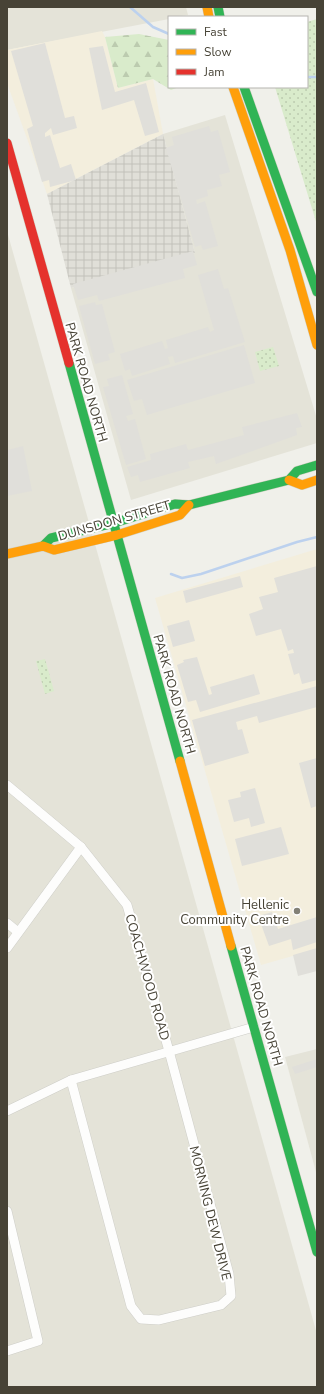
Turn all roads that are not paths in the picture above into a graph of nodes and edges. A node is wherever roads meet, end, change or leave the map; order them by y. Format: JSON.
{"nodes":[{"id":1,"x":233,"y":88,"type":"edge"},
{"id":2,"x":244,"y":88,"type":"edge"},
{"id":3,"x":7,"y":143,"type":"edge"},
{"id":4,"x":317,"y":292,"type":"edge"},
{"id":5,"x":317,"y":345,"type":"edge"},
{"id":6,"x":317,"y":465,"type":"edge"},
{"id":7,"x":289,"y":480,"type":"junction"},
{"id":8,"x":317,"y":480,"type":"edge"},
{"id":9,"x":189,"y":506,"type":"junction"},
{"id":10,"x":114,"y":523,"type":"junction"},
{"id":11,"x":117,"y":535,"type":"junction"},
{"id":12,"x":43,"y":546,"type":"junction"},
{"id":13,"x":7,"y":554,"type":"edge"},
{"id":14,"x":7,"y":785,"type":"edge"},
{"id":15,"x":81,"y":846,"type":"junction"},
{"id":16,"x":7,"y":923,"type":"edge"},
{"id":17,"x":18,"y":932,"type":"junction"},
{"id":18,"x":7,"y":948,"type":"edge"},
{"id":19,"x":254,"y":1027,"type":"junction"},
{"id":20,"x":169,"y":1051,"type":"junction"},
{"id":21,"x":71,"y":1080,"type":"junction"},
{"id":22,"x":7,"y":1111,"type":"edge"},
{"id":23,"x":7,"y":1211,"type":"edge"},
{"id":24,"x":317,"y":1252,"type":"edge"},
{"id":25,"x":7,"y":1351,"type":"edge"}],
"edges":[{"from":1,"to":5,"type":"main road"},
{"from":2,"to":4,"type":"main road"},
{"from":3,"to":10,"type":"main road","name":"PARK ROAD NORTH"},
{"from":6,"to":7,"type":"main road","name":"DUNSDON STREET"},
{"from":7,"to":8,"type":"main road","name":"DUNSDON STREET"},
{"from":7,"to":9,"type":"main road","name":"DUNSDON STREET"},
{"from":9,"to":10,"type":"main road","name":"DUNSDON STREET"},
{"from":9,"to":11,"type":"main road","name":"DUNSDON STREET"},
{"from":10,"to":11,"type":"main road","name":"PARK ROAD NORTH"},
{"from":10,"to":12,"type":"main road","name":"DUNSDON STREET"},
{"from":11,"to":12,"type":"main road","name":"DUNSDON STREET"},
{"from":11,"to":19,"type":"main road","name":"PARK ROAD NORTH"},
{"from":12,"to":13,"type":"main road","name":"DUNSDON STREET"},
{"from":14,"to":15,"type":"street","name":"COACHWOOD ROAD"},
{"from":15,"to":17,"type":"street"},
{"from":15,"to":20,"type":"street","name":"COACHWOOD ROAD"},
{"from":16,"to":17,"type":"street"},
{"from":17,"to":18,"type":"street"},
{"from":19,"to":20,"type":"street"},
{"from":19,"to":24,"type":"main road","name":"PARK ROAD NORTH"},
{"from":20,"to":21,"type":"street"},
{"from":20,"to":21,"type":"street","name":"MORNING DEW DRIVE"},
{"from":21,"to":22,"type":"street"},
{"from":23,"to":25,"type":"street"}]}
